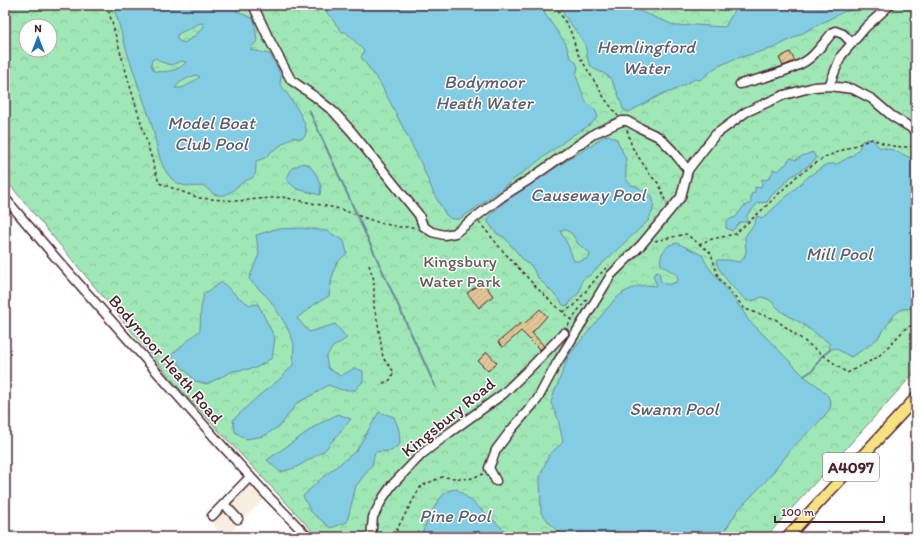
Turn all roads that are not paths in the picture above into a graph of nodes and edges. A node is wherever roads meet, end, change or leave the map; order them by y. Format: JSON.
{"nodes":[{"id":1,"x":253,"y":5,"type":"edge"},
{"id":2,"x":890,"y":5,"type":"edge"},
{"id":3,"x":852,"y":42,"type":"junction"},
{"id":4,"x":740,"y":84,"type":"dead end"},
{"id":5,"x":829,"y":86,"type":"junction"},
{"id":6,"x":916,"y":130,"type":"edge"},
{"id":7,"x":688,"y":170,"type":"junction"},
{"id":8,"x":5,"y":198,"type":"edge"},
{"id":9,"x":564,"y":333,"type":"dead end"},
{"id":10,"x":916,"y":398,"type":"edge"},
{"id":11,"x":250,"y":477,"type":"junction"},
{"id":12,"x":496,"y":481,"type":"dead end"},
{"id":13,"x":224,"y":504,"type":"junction"},
{"id":14,"x":212,"y":516,"type":"dead end"},
{"id":15,"x":238,"y":519,"type":"dead end"},
{"id":16,"x":308,"y":537,"type":"edge"},
{"id":17,"x":371,"y":537,"type":"edge"},
{"id":18,"x":787,"y":537,"type":"edge"}],
"edges":[{"from":1,"to":7,"type":"street"},
{"from":2,"to":3,"type":"street"},
{"from":3,"to":4,"type":"street"},
{"from":3,"to":5,"type":"street"},
{"from":5,"to":6,"type":"street"},
{"from":5,"to":7,"type":"street"},
{"from":7,"to":12,"type":"street"},
{"from":8,"to":11,"type":"street","name":"Bodymoor Heath Road"},
{"from":9,"to":17,"type":"street","name":"Kingsbury Road"},
{"from":10,"to":18,"type":"main road","number":"A4097"},
{"from":11,"to":13,"type":"street"},
{"from":11,"to":16,"type":"street","name":"Bodymoor Heath Road"},
{"from":13,"to":14,"type":"street"},
{"from":13,"to":15,"type":"street"}]}
